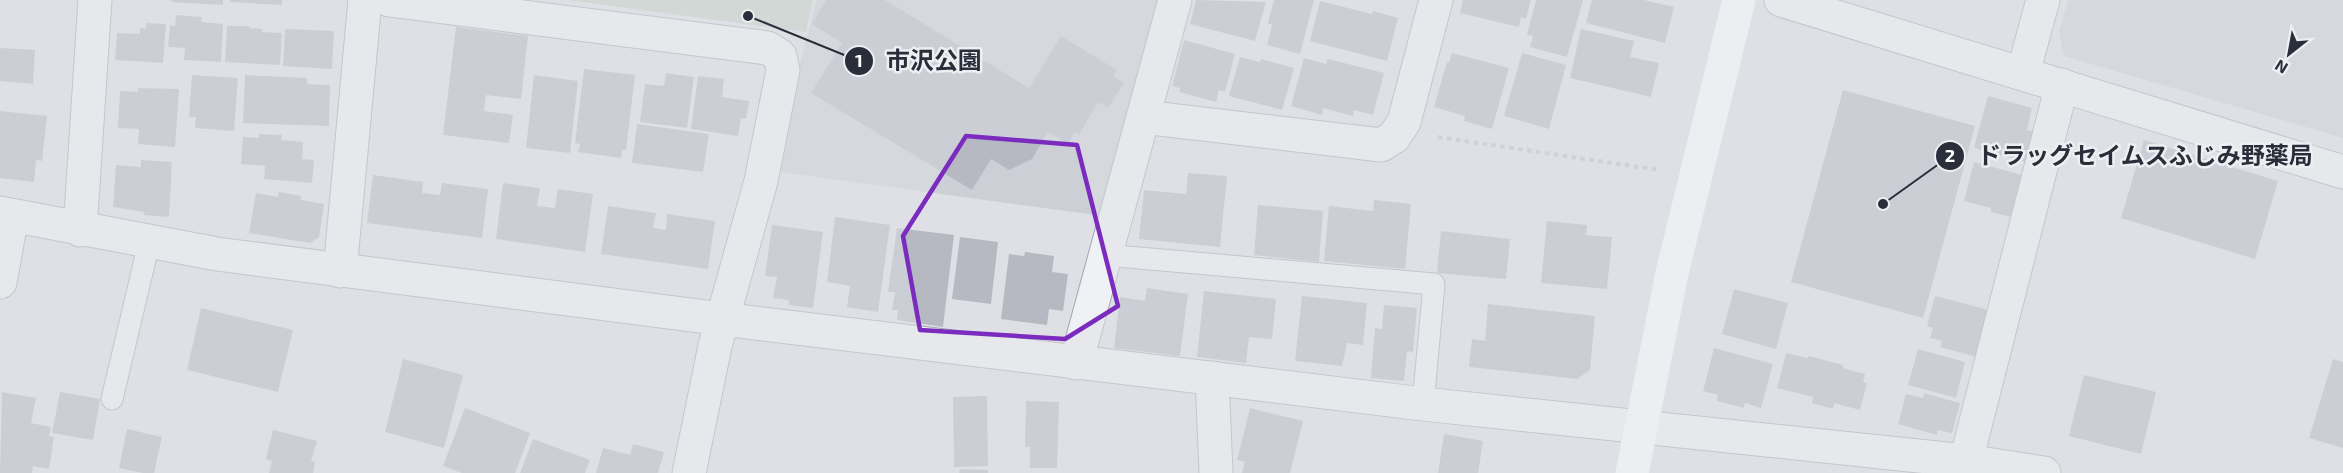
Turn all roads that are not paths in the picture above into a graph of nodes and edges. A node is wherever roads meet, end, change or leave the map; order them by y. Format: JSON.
{"nodes":[{"id":1,"x":95,"y":0,"type":"edge"},
{"id":2,"x":366,"y":0,"type":"edge"},
{"id":3,"x":389,"y":0,"type":"edge"},
{"id":4,"x":1175,"y":0,"type":"edge"},
{"id":5,"x":1436,"y":0,"type":"edge"},
{"id":6,"x":1739,"y":0,"type":"edge"},
{"id":7,"x":1781,"y":0,"type":"edge"},
{"id":8,"x":2043,"y":0,"type":"edge"},
{"id":9,"x":2024,"y":73,"type":"junction"},
{"id":10,"x":2062,"y":85,"type":"junction"},
{"id":11,"x":1143,"y":117,"type":"junction"},
{"id":12,"x":2343,"y":172,"type":"edge"},
{"id":13,"x":6,"y":215,"type":"edge"},
{"id":14,"x":80,"y":230,"type":"junction"},
{"id":15,"x":149,"y":243,"type":"junction"},
{"id":16,"x":1105,"y":255,"type":"junction"},
{"id":17,"x":340,"y":271,"type":"junction"},
{"id":18,"x":0,"y":282,"type":"edge"},
{"id":19,"x":722,"y":319,"type":"junction"},
{"id":20,"x":1076,"y":363,"type":"junction"},
{"id":21,"x":1212,"y":378,"type":"junction"},
{"id":22,"x":112,"y":399,"type":"dead end"},
{"id":23,"x":1424,"y":404,"type":"junction"},
{"id":24,"x":1641,"y":425,"type":"junction"},
{"id":25,"x":1966,"y":460,"type":"junction"},
{"id":26,"x":2024,"y":472,"type":"edge"},
{"id":27,"x":689,"y":473,"type":"edge"},
{"id":28,"x":1216,"y":473,"type":"edge"},
{"id":29,"x":1632,"y":473,"type":"edge"}],
"edges":[{"from":1,"to":14,"type":"street"},
{"from":2,"to":17,"type":"street"},
{"from":3,"to":19,"type":"street"},
{"from":4,"to":11,"type":"street"},
{"from":5,"to":11,"type":"street"},
{"from":6,"to":24,"type":"street"},
{"from":7,"to":9,"type":"street"},
{"from":8,"to":9,"type":"street"},
{"from":9,"to":10,"type":"street"},
{"from":10,"to":12,"type":"street"},
{"from":10,"to":25,"type":"street"},
{"from":11,"to":16,"type":"street"},
{"from":13,"to":14,"type":"street"},
{"from":13,"to":18,"type":"street"},
{"from":14,"to":15,"type":"street"},
{"from":15,"to":17,"type":"street"},
{"from":15,"to":22,"type":"lane"},
{"from":16,"to":20,"type":"street"},
{"from":16,"to":23,"type":"lane"},
{"from":17,"to":19,"type":"street"},
{"from":19,"to":20,"type":"street"},
{"from":19,"to":27,"type":"street"},
{"from":20,"to":21,"type":"street"},
{"from":21,"to":23,"type":"street"},
{"from":21,"to":28,"type":"street"},
{"from":23,"to":24,"type":"street"},
{"from":24,"to":25,"type":"street"},
{"from":24,"to":29,"type":"street"},
{"from":25,"to":26,"type":"street"}]}
